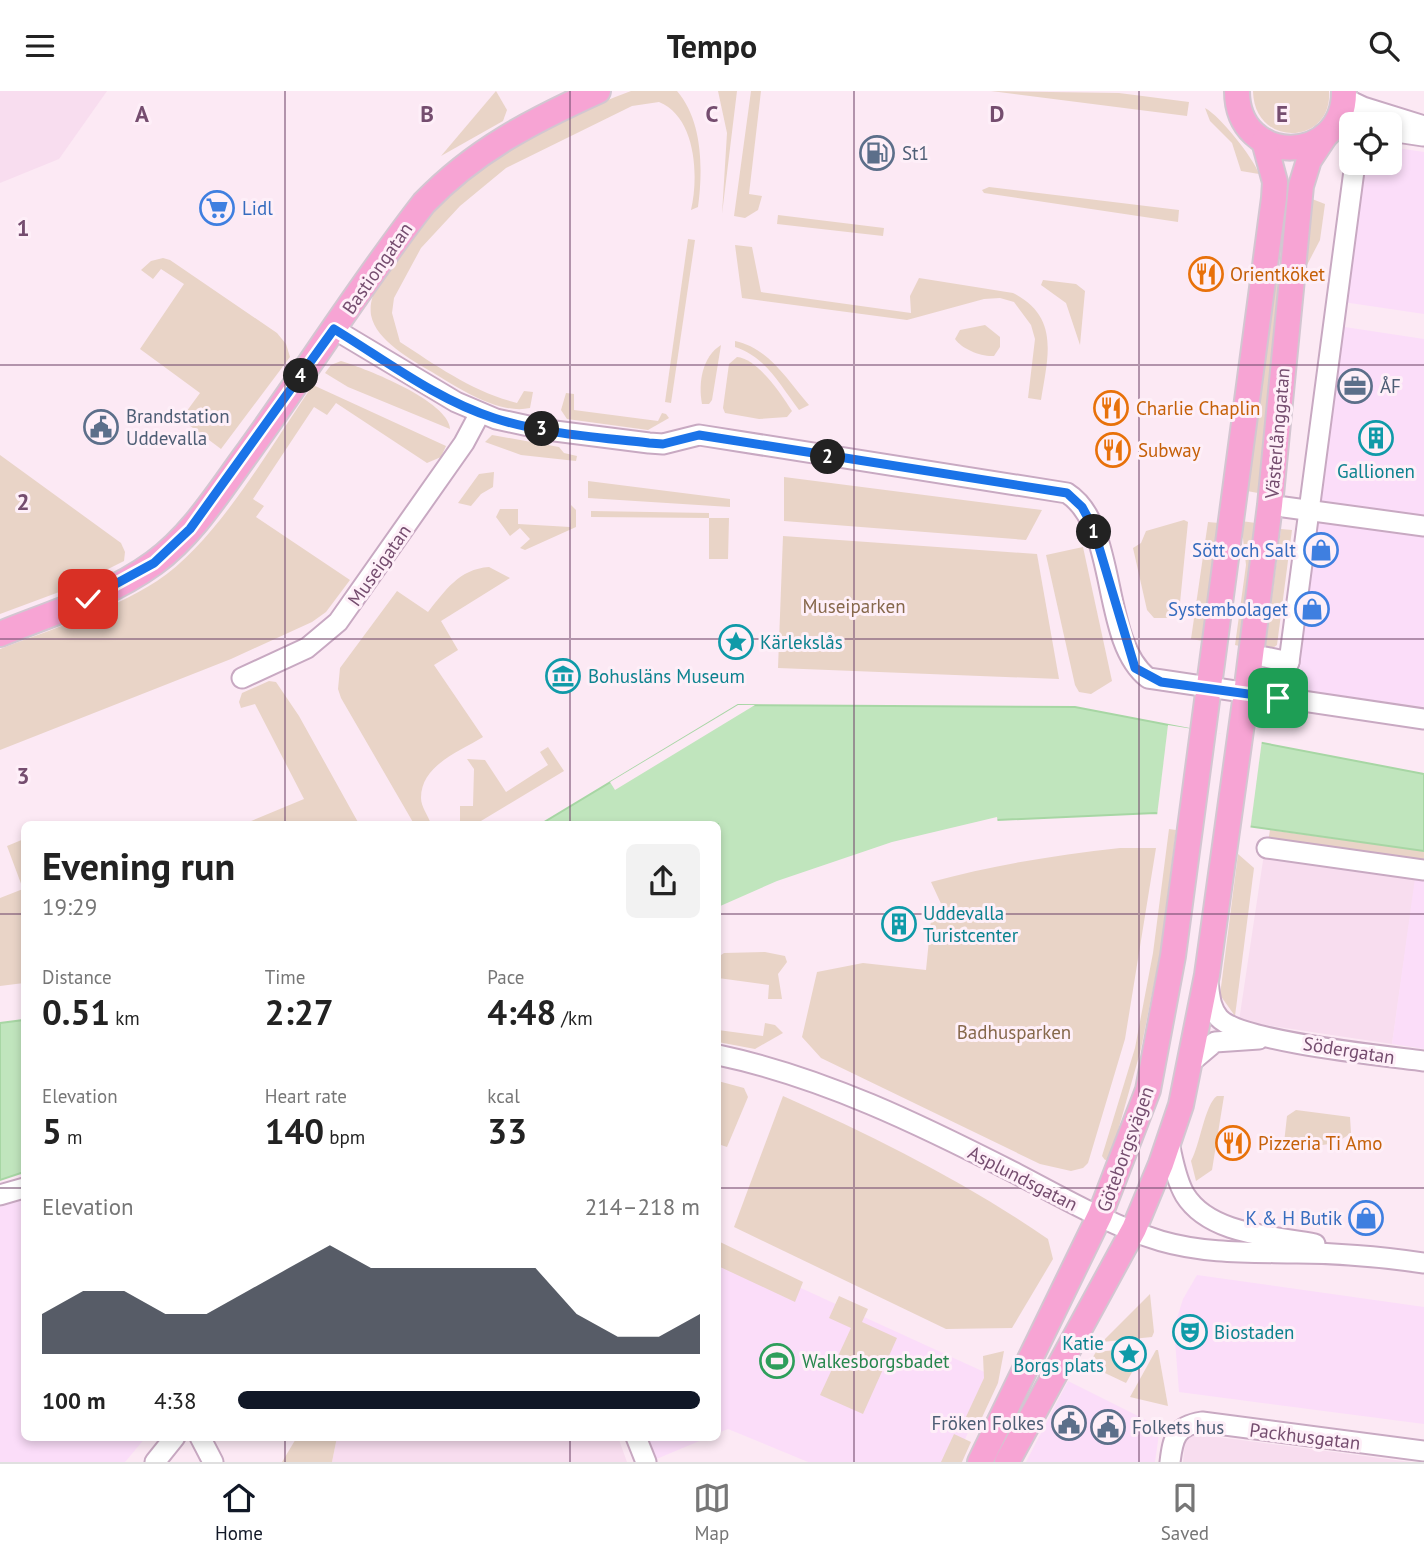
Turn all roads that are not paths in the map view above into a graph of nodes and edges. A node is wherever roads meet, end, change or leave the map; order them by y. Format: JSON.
{"nodes":[{"id":1,"x":598,"y":91,"type":"edge"},
{"id":2,"x":1237,"y":91,"type":"edge"},
{"id":3,"x":1344,"y":94,"type":"edge"},
{"id":4,"x":1424,"y":126,"type":"edge"},
{"id":5,"x":1335,"y":132,"type":"edge"},
{"id":6,"x":1402,"y":133,"type":"edge"},
{"id":7,"x":1424,"y":136,"type":"edge"},
{"id":8,"x":1264,"y":141,"type":"junction"},
{"id":9,"x":1352,"y":175,"type":"edge"},
{"id":10,"x":334,"y":329,"type":"junction"},
{"id":11,"x":480,"y":413,"type":"junction"},
{"id":12,"x":1284,"y":507,"type":"dead end"},
{"id":13,"x":1308,"y":510,"type":"junction"},
{"id":14,"x":1424,"y":526,"type":"edge"},
{"id":15,"x":0,"y":634,"type":"edge"},
{"id":16,"x":1265,"y":657,"type":"dead end"},
{"id":17,"x":1289,"y":662,"type":"junction"},
{"id":18,"x":242,"y":678,"type":"dead end"},
{"id":19,"x":1281,"y":682,"type":"dead end"},
{"id":20,"x":1209,"y":689,"type":"junction"},
{"id":21,"x":1246,"y":694,"type":"junction"},
{"id":22,"x":1424,"y":719,"type":"edge"},
{"id":23,"x":1203,"y":729,"type":"joint"},
{"id":24,"x":1240,"y":735,"type":"joint"},
{"id":25,"x":1268,"y":848,"type":"dead end"},
{"id":26,"x":1424,"y":870,"type":"edge"},
{"id":27,"x":1207,"y":975,"type":"junction"},
{"id":28,"x":1274,"y":1038,"type":"junction"},
{"id":29,"x":721,"y":1056,"type":"edge"},
{"id":30,"x":1424,"y":1061,"type":"edge"},
{"id":31,"x":1190,"y":1063,"type":"junction"},
{"id":32,"x":1168,"y":1143,"type":"junction"},
{"id":33,"x":21,"y":1189,"type":"edge"},
{"id":34,"x":0,"y":1195,"type":"edge"},
{"id":35,"x":1100,"y":1215,"type":"junction"},
{"id":36,"x":1134,"y":1229,"type":"junction"},
{"id":37,"x":1381,"y":1257,"type":"junction"},
{"id":38,"x":1424,"y":1263,"type":"edge"},
{"id":39,"x":172,"y":1441,"type":"edge"},
{"id":40,"x":202,"y":1441,"type":"edge"},
{"id":41,"x":638,"y":1441,"type":"edge"},
{"id":42,"x":1424,"y":1451,"type":"edge"},
{"id":43,"x":155,"y":1462,"type":"edge"},
{"id":44,"x":213,"y":1462,"type":"edge"},
{"id":45,"x":646,"y":1462,"type":"edge"},
{"id":46,"x":980,"y":1462,"type":"edge"},
{"id":47,"x":1007,"y":1462,"type":"edge"},
{"id":48,"x":1170,"y":1462,"type":"edge"}],
"edges":[{"from":1,"to":10,"type":"main road","name":"Bastiongatan"},
{"from":2,"to":8,"type":"main road","name":"Västerlånggatan"},
{"from":3,"to":4,"type":"street"},
{"from":3,"to":5,"type":"main road","name":"Västerlånggatan"},
{"from":5,"to":8,"type":"main road"},
{"from":5,"to":21,"type":"main road","name":"Västerlånggatan"},
{"from":6,"to":7,"type":"street"},
{"from":8,"to":20,"type":"main road","name":"Västerlånggatan"},
{"from":9,"to":13,"type":"street"},
{"from":10,"to":11,"type":"street"},
{"from":10,"to":15,"type":"main road","name":"Bastiongatan"},
{"from":11,"to":18,"type":"street","name":"Museigatan"},
{"from":11,"to":20,"type":"street"},
{"from":12,"to":13,"type":"street"},
{"from":13,"to":14,"type":"street"},
{"from":13,"to":17,"type":"street"},
{"from":16,"to":17,"type":"street"},
{"from":17,"to":19,"type":"street"},
{"from":20,"to":21,"type":"street"},
{"from":20,"to":23,"type":"main road","name":"Västerlånggatan"},
{"from":21,"to":22,"type":"street"},
{"from":21,"to":24,"type":"main road","name":"Västerlånggatan"},
{"from":23,"to":35,"type":"main road","name":"Göteborgsvägen"},
{"from":24,"to":27,"type":"main road","name":"Göteborgsvägen"},
{"from":25,"to":26,"type":"street"},
{"from":27,"to":28,"type":"street","name":"Södergatan"},
{"from":27,"to":31,"type":"main road","name":"Göteborgsvägen"},
{"from":28,"to":30,"type":"street","name":"Södergatan"},
{"from":28,"to":31,"type":"street","name":"Södergatan"},
{"from":29,"to":35,"type":"street","name":"Asplundsgatan"},
{"from":31,"to":32,"type":"main road","name":"Göteborgsvägen"},
{"from":32,"to":36,"type":"main road","name":"Göteborgsvägen"},
{"from":32,"to":37,"type":"street","name":"Asplundsgatan"},
{"from":33,"to":34,"type":"street"},
{"from":35,"to":36,"type":"street","name":"Asplundsgatan"},
{"from":35,"to":46,"type":"main road","name":"Göteborgsvägen"},
{"from":36,"to":37,"type":"street","name":"Asplundsgatan"},
{"from":36,"to":47,"type":"main road","name":"Göteborgsvägen"},
{"from":37,"to":38,"type":"street","name":"Asplundsgatan"},
{"from":39,"to":43,"type":"street"},
{"from":40,"to":44,"type":"street"},
{"from":41,"to":45,"type":"street"},
{"from":42,"to":48,"type":"street","name":"Packhusgatan"}]}
